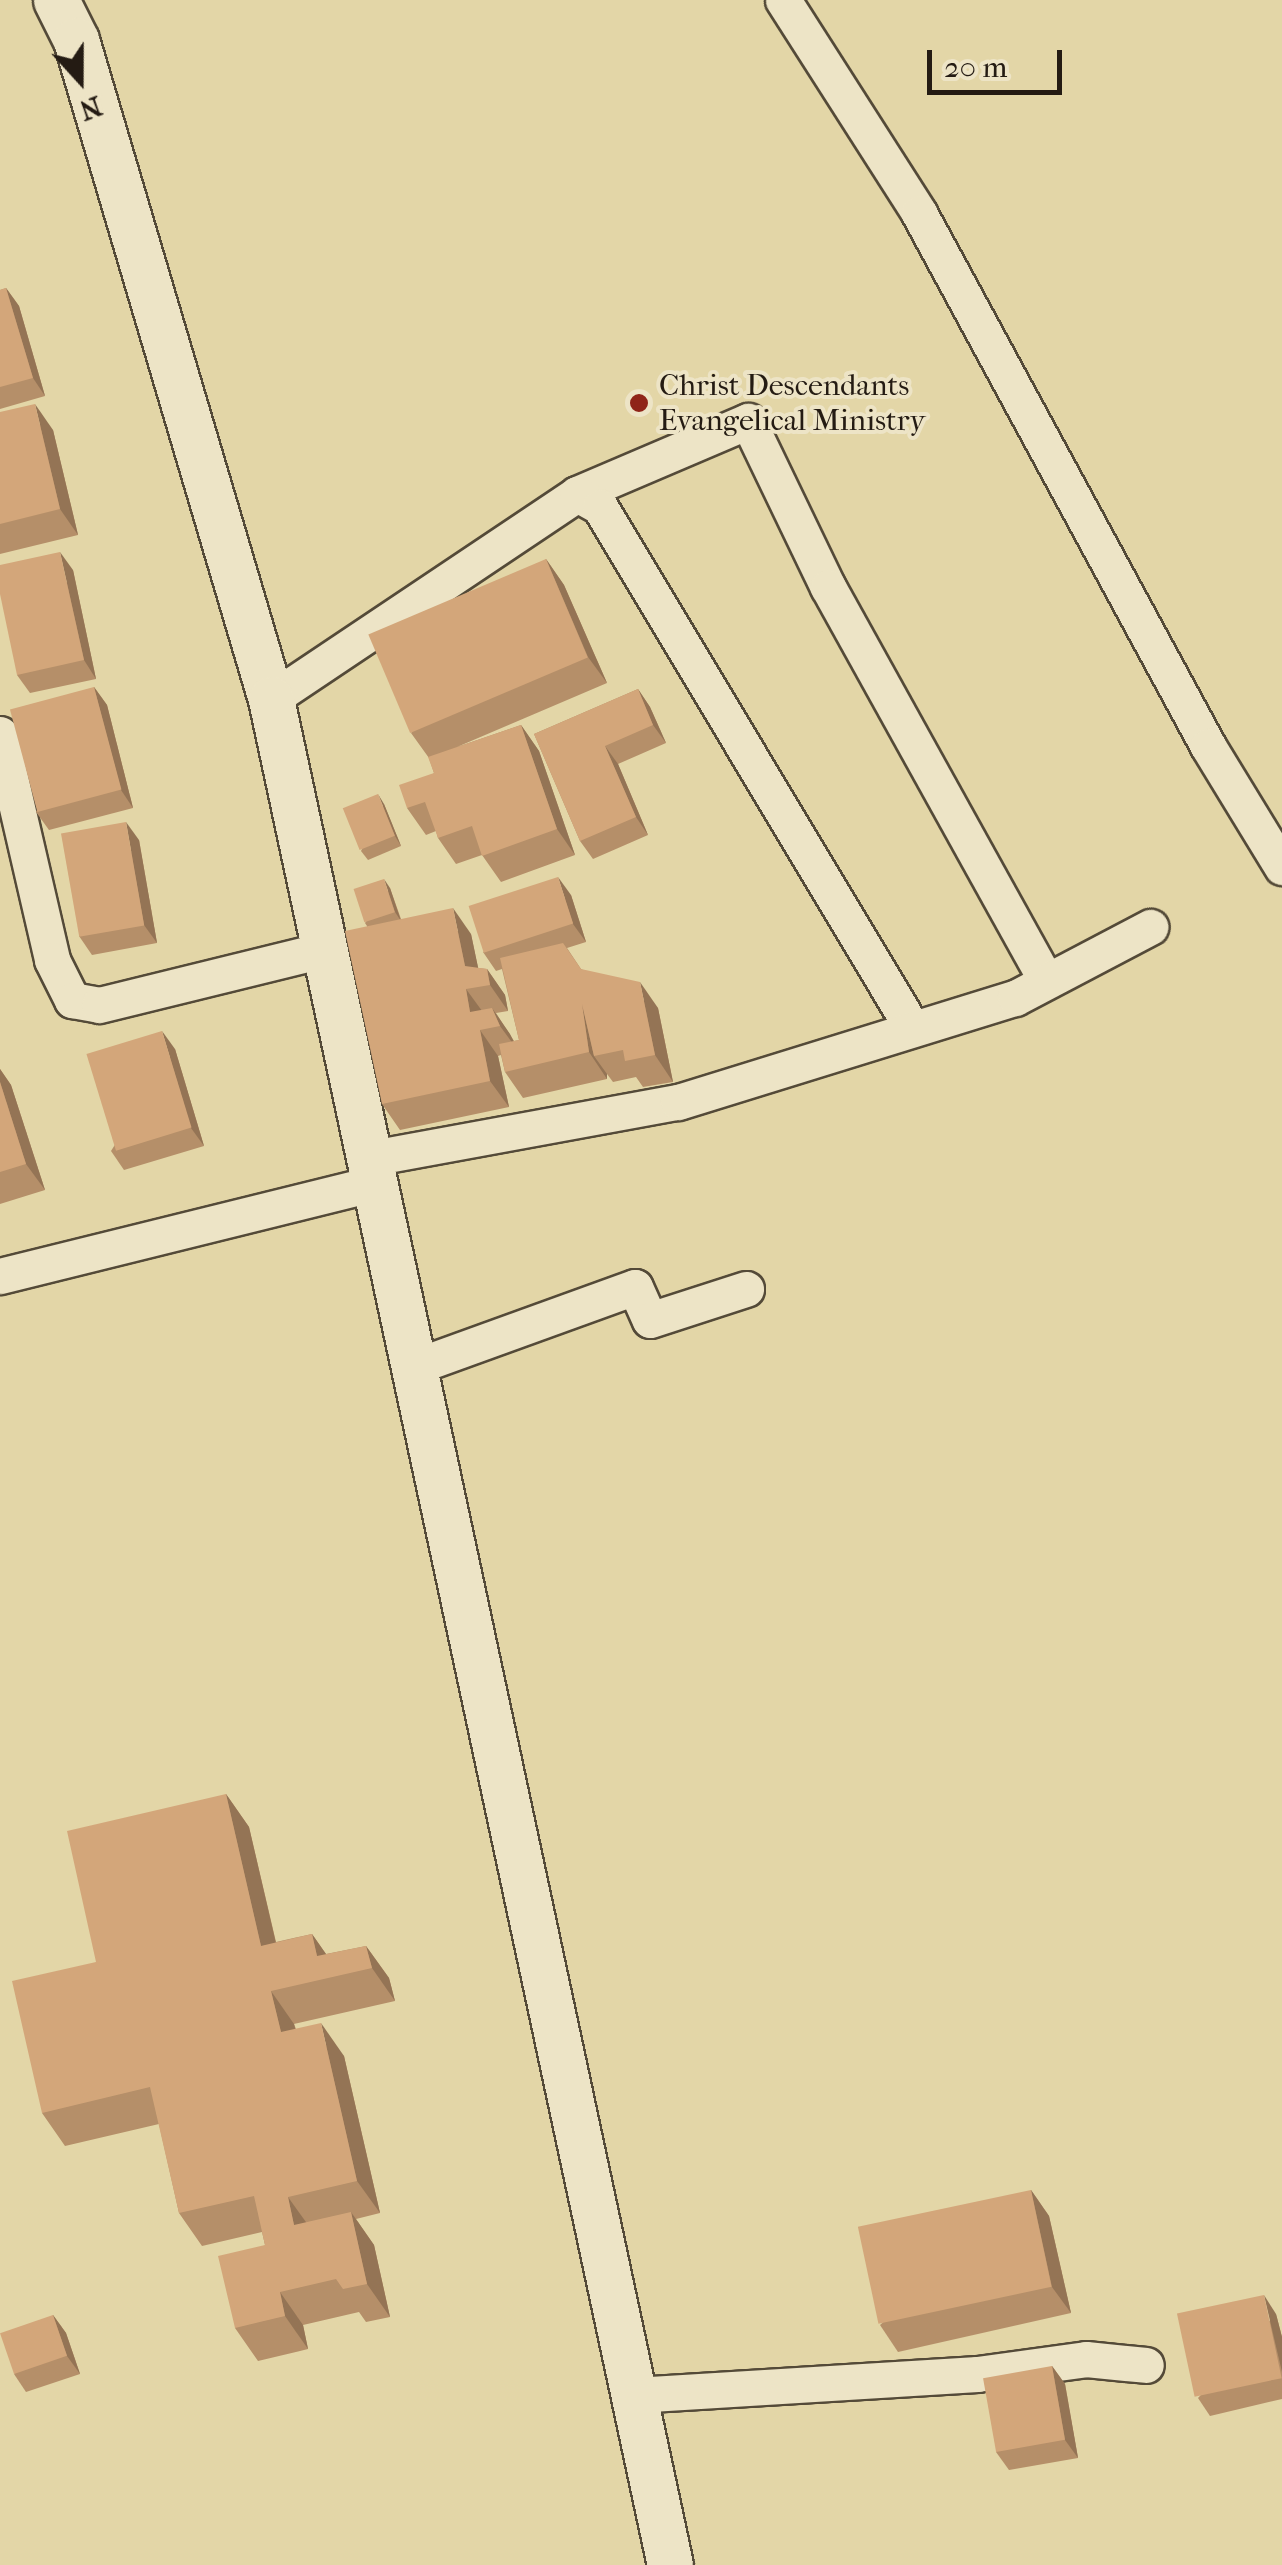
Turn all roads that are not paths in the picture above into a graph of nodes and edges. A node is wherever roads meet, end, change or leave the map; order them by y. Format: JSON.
{"nodes":[{"id":1,"x":56,"y":0,"type":"edge"},
{"id":2,"x":783,"y":0,"type":"edge"},
{"id":3,"x":577,"y":494,"type":"junction"},
{"id":4,"x":270,"y":699,"type":"junction"},
{"id":5,"x":0,"y":734,"type":"edge"},
{"id":6,"x":1282,"y":867,"type":"edge"},
{"id":7,"x":1150,"y":926,"type":"dead end"},
{"id":8,"x":323,"y":950,"type":"junction"},
{"id":9,"x":1046,"y":981,"type":"junction"},
{"id":10,"x":911,"y":1026,"type":"junction"},
{"id":11,"x":369,"y":1172,"type":"junction"},
{"id":12,"x":0,"y":1276,"type":"edge"},
{"id":13,"x":746,"y":1289,"type":"dead end"},
{"id":14,"x":411,"y":1368,"type":"junction"},
{"id":15,"x":1146,"y":2365,"type":"dead end"},
{"id":16,"x":634,"y":2395,"type":"junction"},
{"id":17,"x":670,"y":2565,"type":"edge"}],
"edges":[{"from":1,"to":4,"type":"street"},
{"from":2,"to":6,"type":"street"},
{"from":3,"to":4,"type":"street"},
{"from":3,"to":9,"type":"street"},
{"from":3,"to":10,"type":"street"},
{"from":4,"to":8,"type":"street"},
{"from":5,"to":8,"type":"street"},
{"from":7,"to":9,"type":"street"},
{"from":8,"to":11,"type":"street"},
{"from":9,"to":10,"type":"street"},
{"from":10,"to":11,"type":"street"},
{"from":11,"to":12,"type":"street"},
{"from":11,"to":14,"type":"street"},
{"from":13,"to":14,"type":"street"},
{"from":14,"to":16,"type":"street"},
{"from":15,"to":16,"type":"street"},
{"from":16,"to":17,"type":"street"}]}
